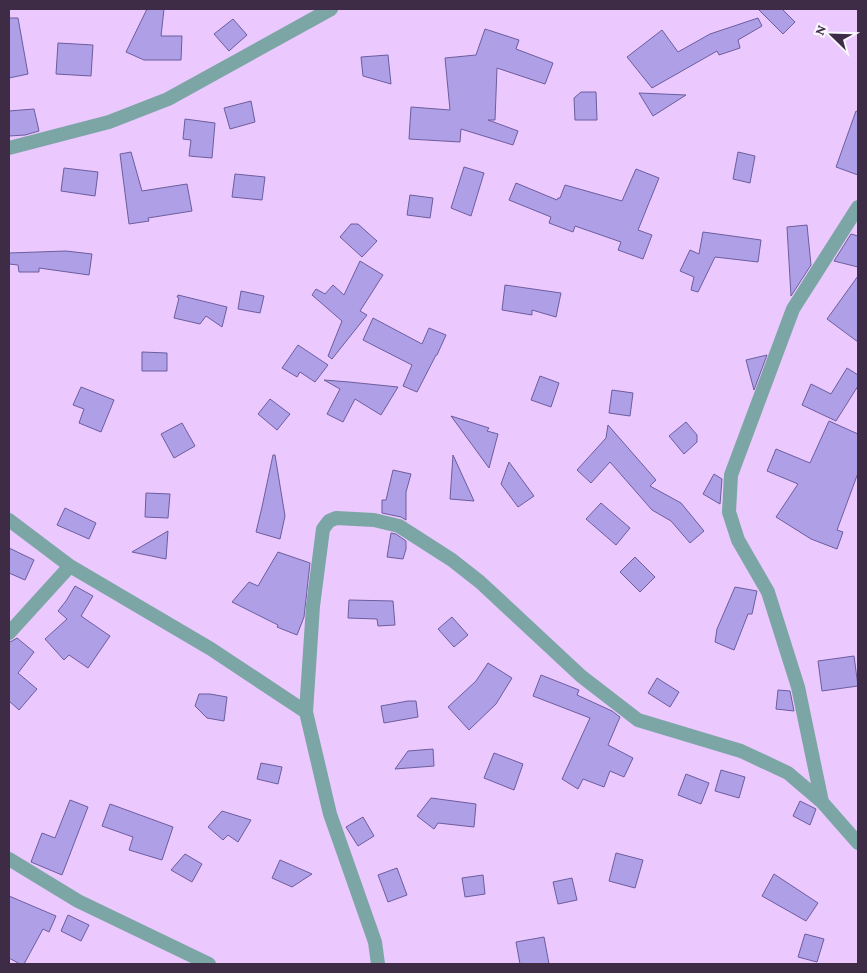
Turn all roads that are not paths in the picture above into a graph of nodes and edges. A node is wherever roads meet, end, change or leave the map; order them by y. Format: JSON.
{"nodes":[{"id":1,"x":331,"y":9,"type":"edge"},
{"id":2,"x":9,"y":148,"type":"edge"},
{"id":3,"x":858,"y":207,"type":"edge"},
{"id":4,"x":9,"y":520,"type":"edge"},
{"id":5,"x":70,"y":566,"type":"junction"},
{"id":6,"x":9,"y":633,"type":"edge"},
{"id":7,"x":306,"y":712,"type":"junction"},
{"id":8,"x":822,"y":802,"type":"junction"},
{"id":9,"x":858,"y":843,"type":"edge"},
{"id":10,"x":9,"y":859,"type":"edge"},
{"id":11,"x":209,"y":964,"type":"edge"},
{"id":12,"x":378,"y":964,"type":"edge"}],
"edges":[{"from":1,"to":2,"type":"street"},
{"from":3,"to":8,"type":"street"},
{"from":4,"to":5,"type":"street"},
{"from":5,"to":6,"type":"street"},
{"from":5,"to":7,"type":"street"},
{"from":7,"to":8,"type":"street"},
{"from":7,"to":12,"type":"street"},
{"from":8,"to":9,"type":"street"},
{"from":10,"to":11,"type":"street"}]}
